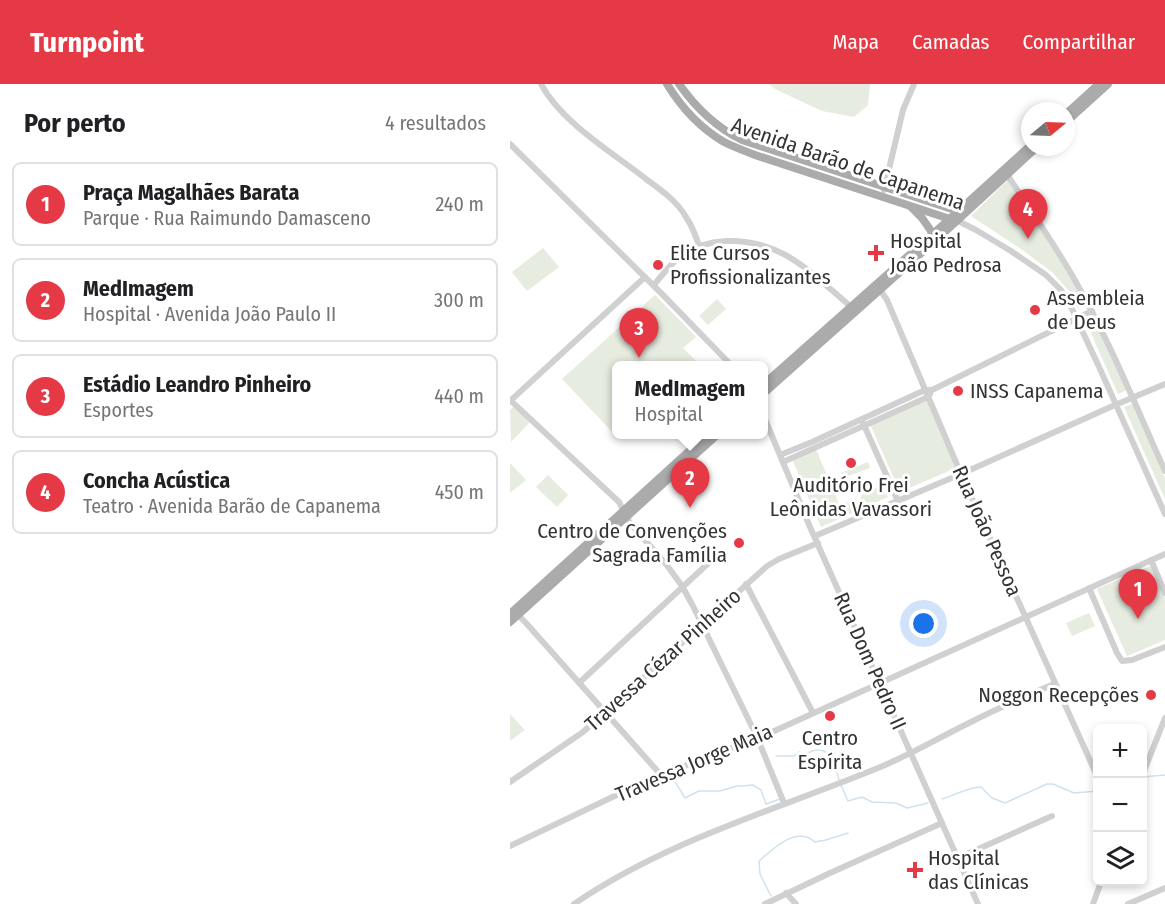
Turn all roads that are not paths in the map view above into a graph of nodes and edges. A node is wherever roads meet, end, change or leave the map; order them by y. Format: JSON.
{"nodes":[{"id":1,"x":541,"y":84,"type":"edge"},
{"id":2,"x":667,"y":84,"type":"edge"},
{"id":3,"x":679,"y":84,"type":"edge"},
{"id":4,"x":914,"y":84,"type":"edge"},
{"id":5,"x":1099,"y":84,"type":"edge"},
{"id":6,"x":1108,"y":84,"type":"edge"},
{"id":7,"x":1075,"y":106,"type":"edge"},
{"id":8,"x":1075,"y":114,"type":"edge"},
{"id":9,"x":729,"y":133,"type":"junction"},
{"id":10,"x":725,"y":142,"type":"junction"},
{"id":11,"x":510,"y":144,"type":"edge"},
{"id":12,"x":782,"y":154,"type":"junction"},
{"id":13,"x":1021,"y":155,"type":"edge"},
{"id":14,"x":1025,"y":156,"type":"edge"},
{"id":15,"x":779,"y":162,"type":"junction"},
{"id":16,"x":1005,"y":172,"type":"junction"},
{"id":17,"x":885,"y":187,"type":"junction"},
{"id":18,"x":882,"y":197,"type":"junction"},
{"id":19,"x":910,"y":206,"type":"junction"},
{"id":20,"x":943,"y":207,"type":"junction"},
{"id":21,"x":958,"y":211,"type":"junction"},
{"id":22,"x":953,"y":222,"type":"junction"},
{"id":23,"x":935,"y":237,"type":"junction"},
{"id":24,"x":699,"y":246,"type":"junction"},
{"id":25,"x":645,"y":277,"type":"junction"},
{"id":26,"x":654,"y":285,"type":"junction"},
{"id":27,"x":878,"y":286,"type":"junction"},
{"id":28,"x":850,"y":306,"type":"junction"},
{"id":29,"x":1092,"y":312,"type":"junction"},
{"id":30,"x":1076,"y":319,"type":"junction"},
{"id":31,"x":727,"y":361,"type":"edge"},
{"id":32,"x":768,"y":380,"type":"edge"},
{"id":33,"x":1165,"y":384,"type":"edge"},
{"id":34,"x":768,"y":389,"type":"edge"},
{"id":35,"x":928,"y":392,"type":"junction"},
{"id":36,"x":1133,"y":398,"type":"junction"},
{"id":37,"x":510,"y":400,"type":"edge"},
{"id":38,"x":1115,"y":405,"type":"junction"},
{"id":39,"x":863,"y":423,"type":"junction"},
{"id":40,"x":768,"y":427,"type":"edge"},
{"id":41,"x":704,"y":439,"type":"edge"},
{"id":42,"x":713,"y":439,"type":"edge"},
{"id":43,"x":781,"y":459,"type":"junction"},
{"id":44,"x":1165,"y":471,"type":"edge"},
{"id":45,"x":961,"y":474,"type":"junction"},
{"id":46,"x":898,"y":501,"type":"junction"},
{"id":47,"x":626,"y":513,"type":"junction"},
{"id":48,"x":1165,"y":514,"type":"edge"},
{"id":49,"x":816,"y":540,"type":"junction"},
{"id":50,"x":1165,"y":554,"type":"edge"},
{"id":51,"x":715,"y":557,"type":"dead end"},
{"id":52,"x":1151,"y":560,"type":"junction"},
{"id":53,"x":746,"y":584,"type":"junction"},
{"id":54,"x":682,"y":586,"type":"junction"},
{"id":55,"x":1089,"y":588,"type":"junction"},
{"id":56,"x":1165,"y":593,"type":"edge"},
{"id":57,"x":512,"y":615,"type":"edge"},
{"id":58,"x":1024,"y":616,"type":"junction"},
{"id":59,"x":702,"y":624,"type":"junction"},
{"id":60,"x":1165,"y":647,"type":"edge"},
{"id":61,"x":879,"y":682,"type":"junction"},
{"id":62,"x":579,"y":683,"type":"junction"},
{"id":63,"x":1054,"y":684,"type":"junction"},
{"id":64,"x":605,"y":713,"type":"junction"},
{"id":65,"x":813,"y":713,"type":"junction"},
{"id":66,"x":1165,"y":718,"type":"edge"},
{"id":67,"x":757,"y":737,"type":"junction"},
{"id":68,"x":911,"y":754,"type":"junction"},
{"id":69,"x":1147,"y":765,"type":"edge"},
{"id":70,"x":1093,"y":767,"type":"edge"},
{"id":71,"x":661,"y":776,"type":"junction"},
{"id":72,"x":510,"y":782,"type":"edge"},
{"id":73,"x":784,"y":803,"type":"junction"},
{"id":74,"x":1052,"y":816,"type":"dead end"},
{"id":75,"x":942,"y":823,"type":"junction"},
{"id":76,"x":510,"y":846,"type":"edge"},
{"id":77,"x":958,"y":858,"type":"junction"},
{"id":78,"x":1100,"y":886,"type":"edge"},
{"id":79,"x":1165,"y":888,"type":"edge"},
{"id":80,"x":786,"y":893,"type":"junction"},
{"id":81,"x":574,"y":904,"type":"edge"},
{"id":82,"x":765,"y":904,"type":"edge"},
{"id":83,"x":796,"y":904,"type":"edge"},
{"id":84,"x":978,"y":904,"type":"edge"},
{"id":85,"x":1093,"y":904,"type":"edge"},
{"id":86,"x":1128,"y":904,"type":"edge"}],
"edges":[{"from":1,"to":24,"type":"street"},
{"from":2,"to":10,"type":"main road","name":"Avenida Barão de Capanema"},
{"from":3,"to":9,"type":"main road","name":"Avenida Barão de Capanema"},
{"from":4,"to":17,"type":"street"},
{"from":5,"to":7,"type":"main road"},
{"from":6,"to":8,"type":"main road"},
{"from":9,"to":10,"type":"main road"},
{"from":9,"to":12,"type":"main road","name":"Avenida Barão de Capanema"},
{"from":10,"to":15,"type":"main road","name":"Avenida Barão de Capanema"},
{"from":11,"to":25,"type":"street"},
{"from":12,"to":15,"type":"main road"},
{"from":12,"to":17,"type":"main road","name":"Avenida Barão de Capanema"},
{"from":13,"to":16,"type":"main road"},
{"from":14,"to":16,"type":"main road"},
{"from":15,"to":18,"type":"main road","name":"Avenida Barão de Capanema"},
{"from":16,"to":21,"type":"main road"},
{"from":16,"to":22,"type":"main road"},
{"from":16,"to":29,"type":"street"},
{"from":17,"to":18,"type":"street"},
{"from":17,"to":20,"type":"main road","name":"Avenida Barão de Capanema"},
{"from":18,"to":19,"type":"main road","name":"Avenida Barão de Capanema"},
{"from":19,"to":22,"type":"main road","name":"Avenida Barão de Capanema"},
{"from":19,"to":23,"type":"main road"},
{"from":20,"to":21,"type":"main road","name":"Avenida Barão de Capanema"},
{"from":20,"to":22,"type":"main road"},
{"from":21,"to":22,"type":"main road"},
{"from":22,"to":23,"type":"main road"},
{"from":22,"to":30,"type":"street","name":"Avenida Barão de Capanema"},
{"from":23,"to":27,"type":"main road"},
{"from":24,"to":26,"type":"street"},
{"from":24,"to":28,"type":"street"},
{"from":25,"to":26,"type":"street"},
{"from":25,"to":37,"type":"street"},
{"from":26,"to":31,"type":"street"},
{"from":27,"to":28,"type":"main road"},
{"from":27,"to":34,"type":"main road"},
{"from":27,"to":35,"type":"street","name":"Rua João Pessoa"},
{"from":28,"to":32,"type":"main road"},
{"from":29,"to":30,"type":"street"},
{"from":29,"to":36,"type":"street"},
{"from":30,"to":35,"type":"street"},
{"from":30,"to":38,"type":"street","name":"Avenida Barão de Capanema"},
{"from":33,"to":36,"type":"street","name":"Travessa Cézar Pinheiro"},
{"from":35,"to":39,"type":"street"},
{"from":35,"to":45,"type":"street","name":"Rua João Pessoa"},
{"from":36,"to":38,"type":"street","name":"Travessa Cézar Pinheiro"},
{"from":36,"to":44,"type":"street"},
{"from":37,"to":47,"type":"street"},
{"from":38,"to":45,"type":"street","name":"Travessa Cézar Pinheiro"},
{"from":38,"to":48,"type":"street","name":"Avenida Barão de Capanema"},
{"from":39,"to":43,"type":"street"},
{"from":39,"to":46,"type":"street"},
{"from":40,"to":43,"type":"street","name":"Rua Dom Pedro II"},
{"from":41,"to":47,"type":"main road"},
{"from":42,"to":47,"type":"main road"},
{"from":43,"to":49,"type":"street","name":"Rua Dom Pedro II"},
{"from":45,"to":46,"type":"street","name":"Travessa Cézar Pinheiro"},
{"from":45,"to":58,"type":"street","name":"Rua João Pessoa"},
{"from":46,"to":49,"type":"street","name":"Travessa Cézar Pinheiro"},
{"from":47,"to":54,"type":"street"},
{"from":47,"to":57,"type":"main road"},
{"from":49,"to":53,"type":"street","name":"Travessa Cézar Pinheiro"},
{"from":49,"to":61,"type":"street","name":"Rua Dom Pedro II"},
{"from":50,"to":52,"type":"street","name":"Travessa Jorge Maia"},
{"from":51,"to":54,"type":"street"},
{"from":52,"to":55,"type":"street","name":"Travessa Jorge Maia"},
{"from":52,"to":56,"type":"street"},
{"from":53,"to":59,"type":"street","name":"Travessa Cézar Pinheiro"},
{"from":53,"to":65,"type":"street"},
{"from":54,"to":59,"type":"street"},
{"from":54,"to":62,"type":"street"},
{"from":55,"to":58,"type":"street","name":"Travessa Jorge Maia"},
{"from":55,"to":60,"type":"street"},
{"from":57,"to":62,"type":"street"},
{"from":58,"to":61,"type":"street","name":"Travessa Jorge Maia"},
{"from":58,"to":63,"type":"street","name":"Rua João Pessoa"},
{"from":59,"to":64,"type":"street","name":"Travessa Cézar Pinheiro"},
{"from":59,"to":67,"type":"street"},
{"from":61,"to":65,"type":"street","name":"Travessa Jorge Maia"},
{"from":61,"to":68,"type":"street","name":"Rua Dom Pedro II"},
{"from":62,"to":64,"type":"street"},
{"from":63,"to":68,"type":"street"},
{"from":63,"to":70,"type":"street","name":"Rua João Pessoa"},
{"from":64,"to":71,"type":"street"},
{"from":64,"to":72,"type":"street","name":"Travessa Cézar Pinheiro"},
{"from":65,"to":67,"type":"street","name":"Travessa Jorge Maia"},
{"from":66,"to":69,"type":"street"},
{"from":67,"to":71,"type":"street","name":"Travessa Jorge Maia"},
{"from":67,"to":73,"type":"street"},
{"from":68,"to":73,"type":"street"},
{"from":68,"to":75,"type":"street","name":"Rua Dom Pedro II"},
{"from":71,"to":76,"type":"street","name":"Travessa Jorge Maia"},
{"from":73,"to":81,"type":"street"},
{"from":74,"to":77,"type":"street"},
{"from":75,"to":77,"type":"street","name":"Rua Dom Pedro II"},
{"from":75,"to":80,"type":"street"},
{"from":77,"to":84,"type":"street","name":"Rua Dom Pedro II"},
{"from":78,"to":85,"type":"street"},
{"from":79,"to":86,"type":"street"},
{"from":80,"to":82,"type":"street"},
{"from":80,"to":83,"type":"street"}]}
